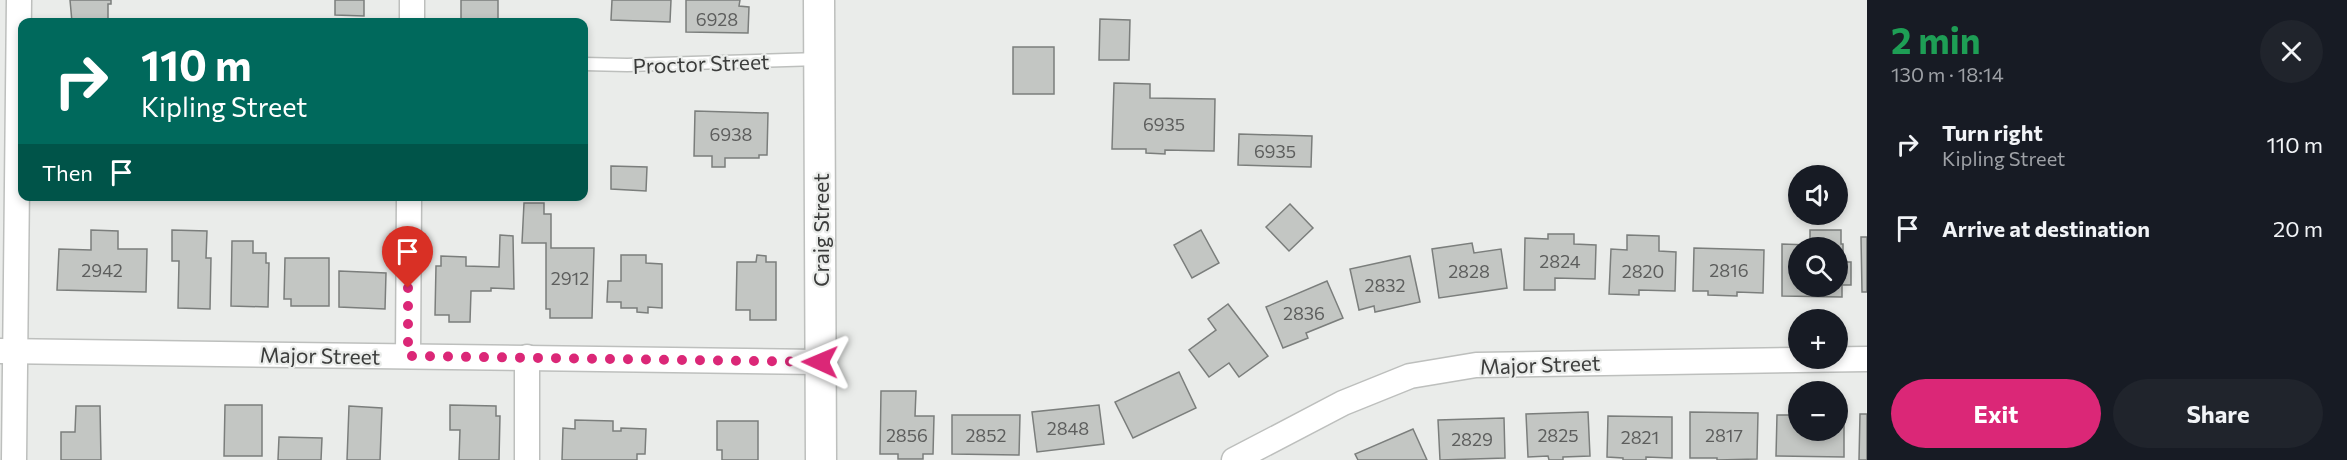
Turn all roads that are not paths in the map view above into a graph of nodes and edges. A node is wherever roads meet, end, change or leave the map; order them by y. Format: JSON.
{"nodes":[{"id":1,"x":20,"y":0,"type":"edge"},
{"id":2,"x":412,"y":0,"type":"edge"},
{"id":3,"x":819,"y":0,"type":"edge"},
{"id":4,"x":20,"y":18,"type":"edge"},
{"id":5,"x":412,"y":18,"type":"edge"},
{"id":6,"x":819,"y":59,"type":"junction"},
{"id":7,"x":588,"y":64,"type":"edge"},
{"id":8,"x":18,"y":131,"type":"edge"},
{"id":9,"x":410,"y":201,"type":"edge"},
{"id":10,"x":8,"y":352,"type":"edge"},
{"id":11,"x":408,"y":356,"type":"junction"},
{"id":12,"x":527,"y":357,"type":"junction"},
{"id":13,"x":1867,"y":359,"type":"edge"},
{"id":14,"x":820,"y":362,"type":"junction"},
{"id":15,"x":14,"y":460,"type":"edge"},
{"id":16,"x":527,"y":460,"type":"edge"},
{"id":17,"x":820,"y":460,"type":"edge"},
{"id":18,"x":1234,"y":460,"type":"edge"}],
"edges":[{"from":1,"to":4,"type":"street"},
{"from":2,"to":5,"type":"street"},
{"from":3,"to":6,"type":"street","name":"Craig Street"},
{"from":6,"to":7,"type":"lane","name":"Proctor Street"},
{"from":6,"to":14,"type":"street","name":"Craig Street"},
{"from":8,"to":10,"type":"street"},
{"from":9,"to":11,"type":"street"},
{"from":10,"to":11,"type":"street","name":"Major Street"},
{"from":10,"to":15,"type":"street"},
{"from":11,"to":12,"type":"street","name":"Major Street"},
{"from":12,"to":14,"type":"street","name":"Major Street"},
{"from":12,"to":16,"type":"street"},
{"from":13,"to":18,"type":"street","name":"Major Street"},
{"from":14,"to":17,"type":"street","name":"Craig Street"}]}
